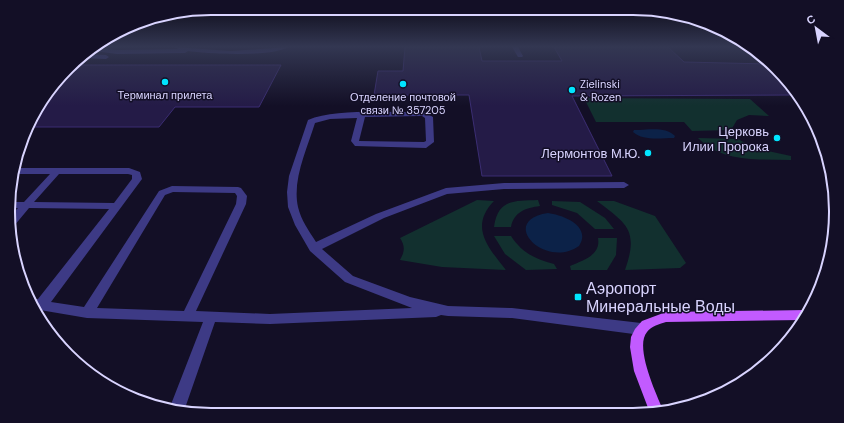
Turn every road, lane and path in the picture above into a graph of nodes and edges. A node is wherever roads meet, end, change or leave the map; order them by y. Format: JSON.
{"nodes":[{"id":1,"x":361,"y":116,"type":"junction"},
{"id":2,"x":20,"y":171,"type":"edge"},
{"id":3,"x":57,"y":171,"type":"junction"},
{"id":4,"x":624,"y":185,"type":"dead end"},
{"id":5,"x":15,"y":205,"type":"edge"},
{"id":6,"x":27,"y":205,"type":"junction"},
{"id":7,"x":117,"y":206,"type":"junction"},
{"id":8,"x":15,"y":218,"type":"edge"},
{"id":9,"x":314,"y":248,"type":"junction"},
{"id":10,"x":37,"y":302,"type":"edge"},
{"id":11,"x":38,"y":303,"type":"edge"},
{"id":12,"x":448,"y":311,"type":"junction"},
{"id":13,"x":87,"y":313,"type":"junction"},
{"id":14,"x":800,"y":315,"type":"edge"},
{"id":15,"x":187,"y":317,"type":"junction"},
{"id":16,"x":211,"y":317,"type":"junction"},
{"id":17,"x":641,"y":329,"type":"junction"},
{"id":18,"x":179,"y":405,"type":"edge"},
{"id":19,"x":654,"y":407,"type":"edge"}],
"edges":[{"from":1,"to":1,"type":"lane"},
{"from":1,"to":9,"type":"lane"},
{"from":2,"to":3,"type":"lane"},
{"from":3,"to":6,"type":"lane"},
{"from":3,"to":7,"type":"lane"},
{"from":4,"to":9,"type":"lane"},
{"from":5,"to":6,"type":"lane"},
{"from":6,"to":7,"type":"lane"},
{"from":6,"to":8,"type":"lane"},
{"from":7,"to":10,"type":"lane"},
{"from":9,"to":12,"type":"lane"},
{"from":11,"to":13,"type":"lane"},
{"from":12,"to":16,"type":"lane"},
{"from":12,"to":17,"type":"lane"},
{"from":13,"to":15,"type":"lane"},
{"from":13,"to":15,"type":"lane"},
{"from":14,"to":17,"type":"main road"},
{"from":15,"to":16,"type":"lane"},
{"from":16,"to":18,"type":"lane"},
{"from":17,"to":19,"type":"main road"}]}
